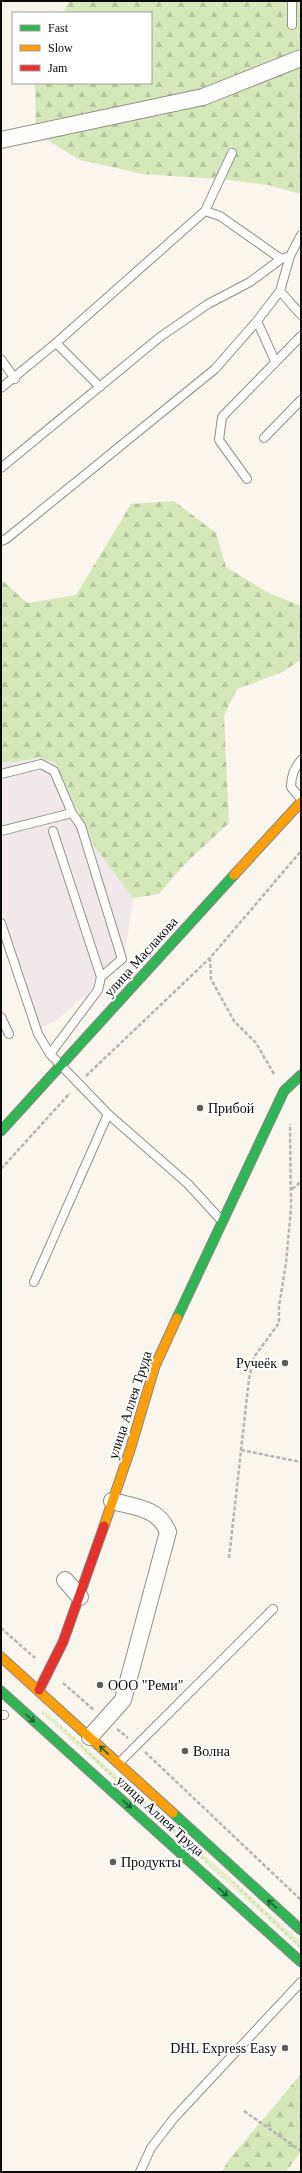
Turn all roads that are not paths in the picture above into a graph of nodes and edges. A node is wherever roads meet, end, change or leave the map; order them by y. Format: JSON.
{"nodes":[{"id":1,"x":292,"y":1,"type":"edge"},
{"id":2,"x":292,"y":25,"type":"dead end"},
{"id":3,"x":301,"y":58,"type":"edge"},
{"id":4,"x":1,"y":140,"type":"edge"},
{"id":5,"x":232,"y":153,"type":"dead end"},
{"id":6,"x":205,"y":211,"type":"junction"},
{"id":7,"x":301,"y":235,"type":"edge"},
{"id":8,"x":290,"y":256,"type":"junction"},
{"id":9,"x":281,"y":259,"type":"junction"},
{"id":10,"x":280,"y":290,"type":"junction"},
{"id":11,"x":301,"y":316,"type":"edge"},
{"id":12,"x":257,"y":321,"type":"junction"},
{"id":13,"x":301,"y":336,"type":"edge"},
{"id":14,"x":56,"y":343,"type":"junction"},
{"id":15,"x":1,"y":359,"type":"edge"},
{"id":16,"x":275,"y":361,"type":"junction"},
{"id":17,"x":15,"y":378,"type":"junction"},
{"id":18,"x":100,"y":387,"type":"junction"},
{"id":19,"x":1,"y":388,"type":"edge"},
{"id":20,"x":301,"y":400,"type":"edge"},
{"id":21,"x":264,"y":438,"type":"dead end"},
{"id":22,"x":1,"y":468,"type":"edge"},
{"id":23,"x":247,"y":479,"type":"dead end"},
{"id":24,"x":1,"y":541,"type":"edge"},
{"id":25,"x":301,"y":760,"type":"edge"},
{"id":26,"x":1,"y":774,"type":"edge"},
{"id":27,"x":301,"y":799,"type":"edge"},
{"id":28,"x":301,"y":802,"type":"edge"},
{"id":29,"x":72,"y":813,"type":"junction"},
{"id":30,"x":1,"y":830,"type":"edge"},
{"id":31,"x":53,"y":830,"type":"dead end"},
{"id":32,"x":1,"y":923,"type":"edge"},
{"id":33,"x":101,"y":977,"type":"junction"},
{"id":34,"x":1,"y":1017,"type":"edge"},
{"id":35,"x":9,"y":1034,"type":"dead end"},
{"id":36,"x":50,"y":1054,"type":"junction"},
{"id":37,"x":62,"y":1064,"type":"junction"},
{"id":38,"x":301,"y":1075,"type":"edge"},
{"id":39,"x":108,"y":1114,"type":"junction"},
{"id":40,"x":1,"y":1131,"type":"edge"},
{"id":41,"x":223,"y":1223,"type":"junction"},
{"id":42,"x":34,"y":1282,"type":"dead end"},
{"id":43,"x":112,"y":1501,"type":"junction"},
{"id":44,"x":65,"y":1580,"type":"dead end"},
{"id":45,"x":80,"y":1597,"type":"junction"},
{"id":46,"x":273,"y":1609,"type":"dead end"},
{"id":47,"x":1,"y":1657,"type":"edge"},
{"id":48,"x":39,"y":1690,"type":"junction"},
{"id":49,"x":1,"y":1691,"type":"edge"},
{"id":50,"x":90,"y":1737,"type":"junction"},
{"id":51,"x":119,"y":1763,"type":"junction"},
{"id":52,"x":301,"y":1930,"type":"edge"},
{"id":53,"x":301,"y":1962,"type":"edge"},
{"id":54,"x":301,"y":1982,"type":"edge"},
{"id":55,"x":140,"y":2172,"type":"edge"}],
"edges":[{"from":1,"to":2,"type":"lane"},
{"from":3,"to":4,"type":"street"},
{"from":5,"to":6,"type":"lane"},
{"from":6,"to":9,"type":"lane"},
{"from":6,"to":14,"type":"lane"},
{"from":7,"to":8,"type":"lane"},
{"from":8,"to":9,"type":"lane"},
{"from":8,"to":10,"type":"lane"},
{"from":9,"to":18,"type":"lane"},
{"from":10,"to":11,"type":"lane"},
{"from":10,"to":12,"type":"lane"},
{"from":12,"to":16,"type":"lane"},
{"from":12,"to":24,"type":"lane"},
{"from":13,"to":16,"type":"lane"},
{"from":14,"to":17,"type":"lane"},
{"from":14,"to":18,"type":"lane"},
{"from":15,"to":17,"type":"lane"},
{"from":16,"to":23,"type":"lane"},
{"from":17,"to":19,"type":"lane"},
{"from":18,"to":22,"type":"lane"},
{"from":20,"to":21,"type":"lane"},
{"from":25,"to":27,"type":"lane"},
{"from":26,"to":29,"type":"lane"},
{"from":28,"to":37,"type":"street","name":"улица Маслакова"},
{"from":29,"to":30,"type":"lane"},
{"from":29,"to":33,"type":"lane"},
{"from":31,"to":33,"type":"lane"},
{"from":32,"to":36,"type":"lane"},
{"from":33,"to":36,"type":"lane"},
{"from":34,"to":35,"type":"lane"},
{"from":36,"to":37,"type":"lane"},
{"from":37,"to":39,"type":"lane"},
{"from":37,"to":40,"type":"street","name":"улица Маслакова"},
{"from":38,"to":41,"type":"street","name":"улица Аллея Труда"},
{"from":39,"to":41,"type":"lane"},
{"from":39,"to":42,"type":"lane"},
{"from":41,"to":43,"type":"street","name":"улица Аллея Труда"},
{"from":43,"to":45,"type":"street","name":"улица Аллея Труда"},
{"from":43,"to":50,"type":"street"},
{"from":44,"to":45,"type":"street"},
{"from":45,"to":48,"type":"street","name":"улица Аллея Труда"},
{"from":46,"to":51,"type":"lane"},
{"from":47,"to":48,"type":"street","name":"улица Аллея Труда"},
{"from":48,"to":50,"type":"street","name":"улица Аллея Труда"},
{"from":49,"to":53,"type":"street","name":"улица Аллея Труда","one_way":true},
{"from":51,"to":50,"type":"street","name":"улица Аллея Труда","one_way":true},
{"from":52,"to":51,"type":"street","name":"улица Аллея Труда","one_way":true},
{"from":54,"to":55,"type":"lane"}]}
